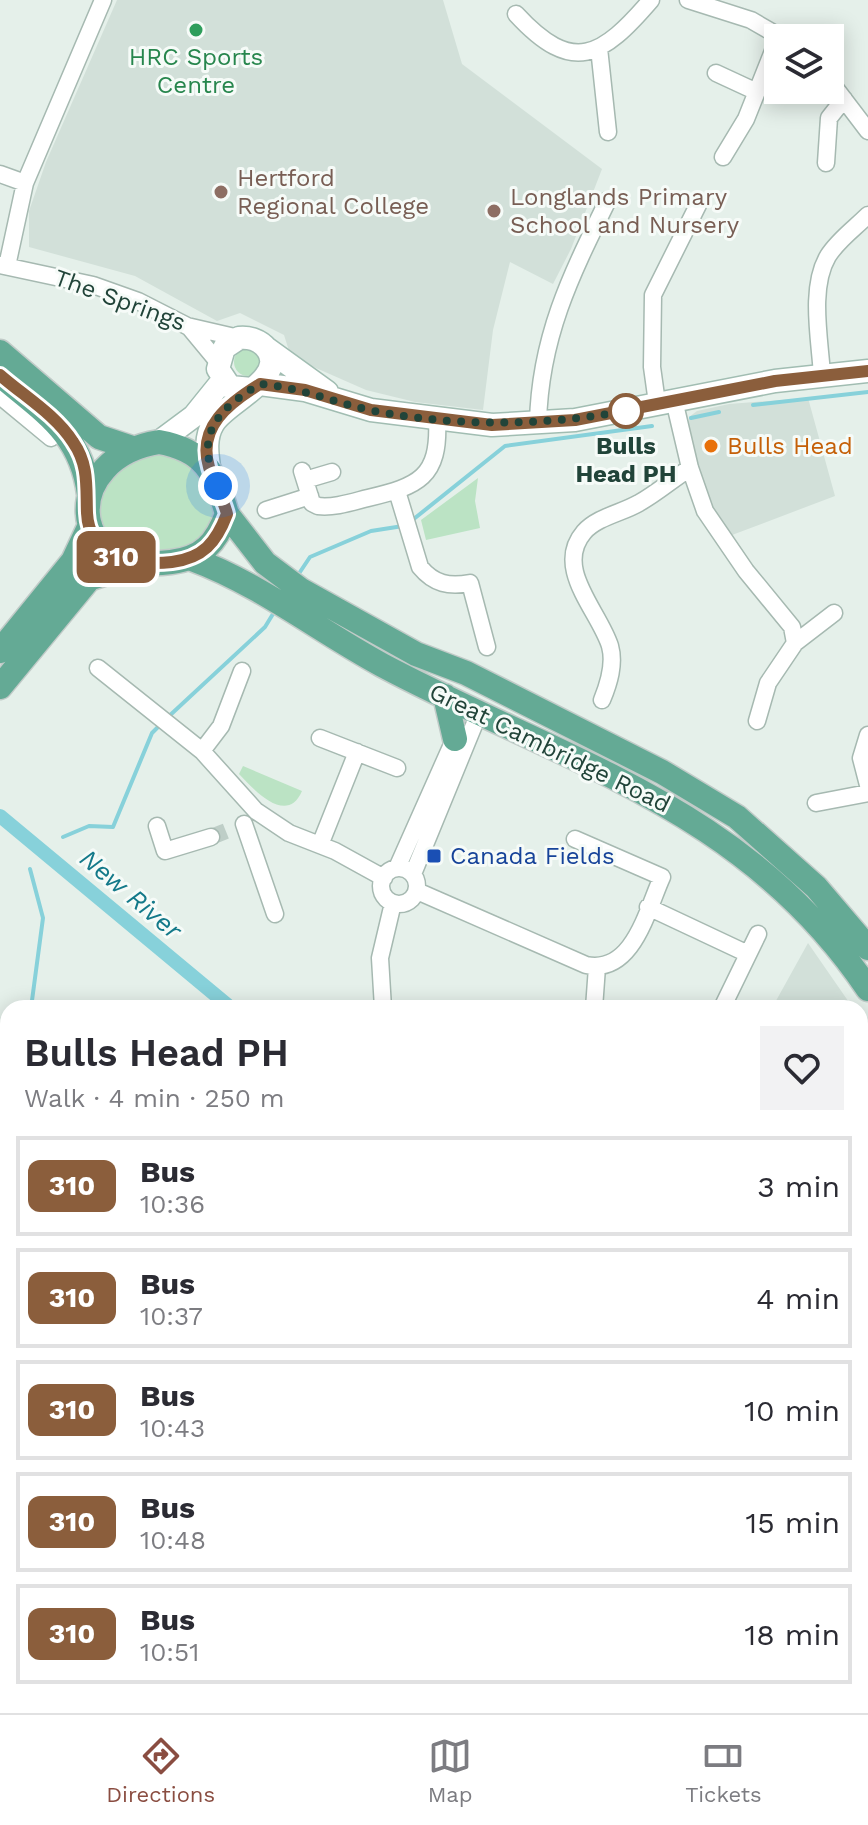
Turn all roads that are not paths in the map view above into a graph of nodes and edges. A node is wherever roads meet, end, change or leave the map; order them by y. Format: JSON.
{"nodes":[{"id":1,"x":103,"y":0,"type":"edge"},
{"id":2,"x":651,"y":0,"type":"edge"},
{"id":3,"x":688,"y":0,"type":"edge"},
{"id":4,"x":516,"y":14,"type":"dead end"},
{"id":5,"x":764,"y":28,"type":"edge"},
{"id":6,"x":599,"y":48,"type":"junction"},
{"id":7,"x":716,"y":73,"type":"dead end"},
{"id":8,"x":764,"y":75,"type":"edge"},
{"id":9,"x":757,"y":92,"type":"junction"},
{"id":10,"x":844,"y":99,"type":"edge"},
{"id":11,"x":840,"y":104,"type":"edge"},
{"id":12,"x":868,"y":131,"type":"edge"},
{"id":13,"x":608,"y":132,"type":"dead end"},
{"id":14,"x":723,"y":157,"type":"dead end"},
{"id":15,"x":826,"y":163,"type":"dead end"},
{"id":16,"x":0,"y":174,"type":"edge"},
{"id":17,"x":25,"y":183,"type":"junction"},
{"id":18,"x":608,"y":200,"type":"dead end"},
{"id":19,"x":698,"y":205,"type":"dead end"},
{"id":20,"x":868,"y":215,"type":"edge"},
{"id":21,"x":4,"y":265,"type":"edge"},
{"id":22,"x":187,"y":326,"type":"junction"},
{"id":23,"x":239,"y":338,"type":"junction"},
{"id":24,"x":266,"y":348,"type":"junction"},
{"id":25,"x":0,"y":352,"type":"edge"},
{"id":26,"x":221,"y":371,"type":"junction"},
{"id":27,"x":868,"y":371,"type":"edge"},
{"id":28,"x":0,"y":375,"type":"edge"},
{"id":29,"x":822,"y":375,"type":"junction"},
{"id":30,"x":262,"y":386,"type":"junction"},
{"id":31,"x":0,"y":396,"type":"edge"},
{"id":32,"x":334,"y":398,"type":"junction"},
{"id":33,"x":666,"y":402,"type":"junction"},
{"id":34,"x":437,"y":420,"type":"junction"},
{"id":35,"x":538,"y":423,"type":"junction"},
{"id":36,"x":51,"y":438,"type":"dead end"},
{"id":37,"x":159,"y":442,"type":"junction"},
{"id":38,"x":132,"y":448,"type":"junction"},
{"id":39,"x":209,"y":467,"type":"junction"},
{"id":40,"x":690,"y":468,"type":"junction"},
{"id":41,"x":332,"y":472,"type":"dead end"},
{"id":42,"x":306,"y":482,"type":"junction"},
{"id":43,"x":397,"y":491,"type":"junction"},
{"id":44,"x":89,"y":494,"type":"junction"},
{"id":45,"x":266,"y":510,"type":"dead end"},
{"id":46,"x":227,"y":514,"type":"junction"},
{"id":47,"x":90,"y":525,"type":"junction"},
{"id":48,"x":192,"y":559,"type":"junction"},
{"id":49,"x":133,"y":564,"type":"junction"},
{"id":50,"x":295,"y":601,"type":"junction"},
{"id":51,"x":834,"y":613,"type":"dead end"},
{"id":52,"x":795,"y":643,"type":"junction"},
{"id":53,"x":487,"y":647,"type":"dead end"},
{"id":54,"x":0,"y":651,"type":"edge"},
{"id":55,"x":98,"y":668,"type":"dead end"},
{"id":56,"x":242,"y":671,"type":"dead end"},
{"id":57,"x":0,"y":687,"type":"edge"},
{"id":58,"x":445,"y":696,"type":"junction"},
{"id":59,"x":602,"y":700,"type":"dead end"},
{"id":60,"x":481,"y":703,"type":"junction"},
{"id":61,"x":757,"y":721,"type":"dead end"},
{"id":62,"x":868,"y":735,"type":"edge"},
{"id":63,"x":320,"y":738,"type":"dead end"},
{"id":64,"x":455,"y":739,"type":"junction"},
{"id":65,"x":202,"y":751,"type":"junction"},
{"id":66,"x":357,"y":752,"type":"junction"},
{"id":67,"x":397,"y":768,"type":"dead end"},
{"id":68,"x":868,"y":785,"type":"edge"},
{"id":69,"x":868,"y":793,"type":"edge"},
{"id":70,"x":816,"y":803,"type":"dead end"},
{"id":71,"x":256,"y":811,"type":"junction"},
{"id":72,"x":157,"y":826,"type":"dead end"},
{"id":73,"x":211,"y":837,"type":"tunnel mouth"},
{"id":74,"x":575,"y":839,"type":"dead end"},
{"id":75,"x":320,"y":845,"type":"junction"},
{"id":76,"x":390,"y":873,"type":"junction"},
{"id":77,"x":415,"y":883,"type":"junction"},
{"id":78,"x":393,"y":903,"type":"junction"},
{"id":79,"x":648,"y":907,"type":"junction"},
{"id":80,"x":275,"y":914,"type":"dead end"},
{"id":81,"x":758,"y":934,"type":"dead end"},
{"id":82,"x":868,"y":948,"type":"edge"},
{"id":83,"x":748,"y":954,"type":"junction"},
{"id":84,"x":597,"y":967,"type":"junction"},
{"id":85,"x":868,"y":989,"type":"edge"},
{"id":86,"x":383,"y":1000,"type":"edge"},
{"id":87,"x":595,"y":1000,"type":"edge"},
{"id":88,"x":726,"y":1000,"type":"edge"}],
"edges":[{"from":1,"to":17,"type":"street"},
{"from":2,"to":6,"type":"street"},
{"from":3,"to":5,"type":"street"},
{"from":4,"to":6,"type":"street"},
{"from":6,"to":13,"type":"street"},
{"from":7,"to":9,"type":"street"},
{"from":8,"to":9,"type":"street"},
{"from":9,"to":14,"type":"street"},
{"from":10,"to":12,"type":"street"},
{"from":11,"to":15,"type":"street"},
{"from":16,"to":17,"type":"street"},
{"from":17,"to":21,"type":"street"},
{"from":18,"to":35,"type":"street"},
{"from":19,"to":33,"type":"street"},
{"from":20,"to":29,"type":"street"},
{"from":21,"to":22,"type":"street","name":"The Springs"},
{"from":22,"to":23,"type":"street","name":"The Springs"},
{"from":22,"to":26,"type":"street"},
{"from":23,"to":24,"type":"main road"},
{"from":23,"to":26,"type":"main road"},
{"from":24,"to":30,"type":"main road"},
{"from":24,"to":32,"type":"main road"},
{"from":25,"to":38,"type":"main road"},
{"from":26,"to":30,"type":"main road"},
{"from":26,"to":37,"type":"main road"},
{"from":27,"to":29,"type":"main road"},
{"from":28,"to":44,"type":"main road"},
{"from":29,"to":33,"type":"main road"},
{"from":30,"to":32,"type":"main road"},
{"from":30,"to":39,"type":"main road"},
{"from":31,"to":36,"type":"street"},
{"from":32,"to":34,"type":"main road"},
{"from":33,"to":35,"type":"main road"},
{"from":33,"to":40,"type":"street"},
{"from":34,"to":35,"type":"main road"},
{"from":34,"to":43,"type":"street"},
{"from":37,"to":38,"type":"main road"},
{"from":37,"to":39,"type":"main road"},
{"from":38,"to":44,"type":"main road"},
{"from":39,"to":46,"type":"main road"},
{"from":40,"to":52,"type":"street"},
{"from":40,"to":59,"type":"street"},
{"from":41,"to":42,"type":"street"},
{"from":42,"to":43,"type":"street"},
{"from":42,"to":45,"type":"street"},
{"from":43,"to":53,"type":"street"},
{"from":44,"to":47,"type":"main road"},
{"from":46,"to":48,"type":"main road"},
{"from":46,"to":50,"type":"main road","name":"Great Cambridge Road"},
{"from":47,"to":49,"type":"main road"},
{"from":47,"to":54,"type":"main road"},
{"from":48,"to":49,"type":"main road"},
{"from":48,"to":50,"type":"main road","name":"Great Cambridge Road"},
{"from":49,"to":57,"type":"main road"},
{"from":50,"to":58,"type":"main road","name":"Great Cambridge Road"},
{"from":50,"to":60,"type":"main road","name":"Great Cambridge Road"},
{"from":51,"to":52,"type":"street"},
{"from":52,"to":61,"type":"street"},
{"from":55,"to":65,"type":"street"},
{"from":56,"to":65,"type":"street"},
{"from":58,"to":60,"type":"main road","name":"Great Cambridge Road"},
{"from":58,"to":64,"type":"main road"},
{"from":60,"to":64,"type":"street"},
{"from":60,"to":77,"type":"street"},
{"from":60,"to":82,"type":"main road","name":"Great Cambridge Road"},
{"from":60,"to":85,"type":"main road","name":"Great Cambridge Road"},
{"from":62,"to":68,"type":"street"},
{"from":63,"to":66,"type":"street"},
{"from":64,"to":76,"type":"street"},
{"from":65,"to":71,"type":"street"},
{"from":66,"to":67,"type":"street"},
{"from":66,"to":75,"type":"street"},
{"from":69,"to":70,"type":"street"},
{"from":71,"to":75,"type":"street"},
{"from":71,"to":80,"type":"street"},
{"from":72,"to":73,"type":"street"},
{"from":74,"to":79,"type":"street"},
{"from":75,"to":76,"type":"street"},
{"from":76,"to":77,"type":"street"},
{"from":76,"to":78,"type":"street"},
{"from":77,"to":78,"type":"street"},
{"from":77,"to":84,"type":"street"},
{"from":78,"to":86,"type":"street"},
{"from":79,"to":83,"type":"street"},
{"from":79,"to":84,"type":"street"},
{"from":81,"to":83,"type":"street"},
{"from":83,"to":88,"type":"street"},
{"from":84,"to":87,"type":"street"}]}
